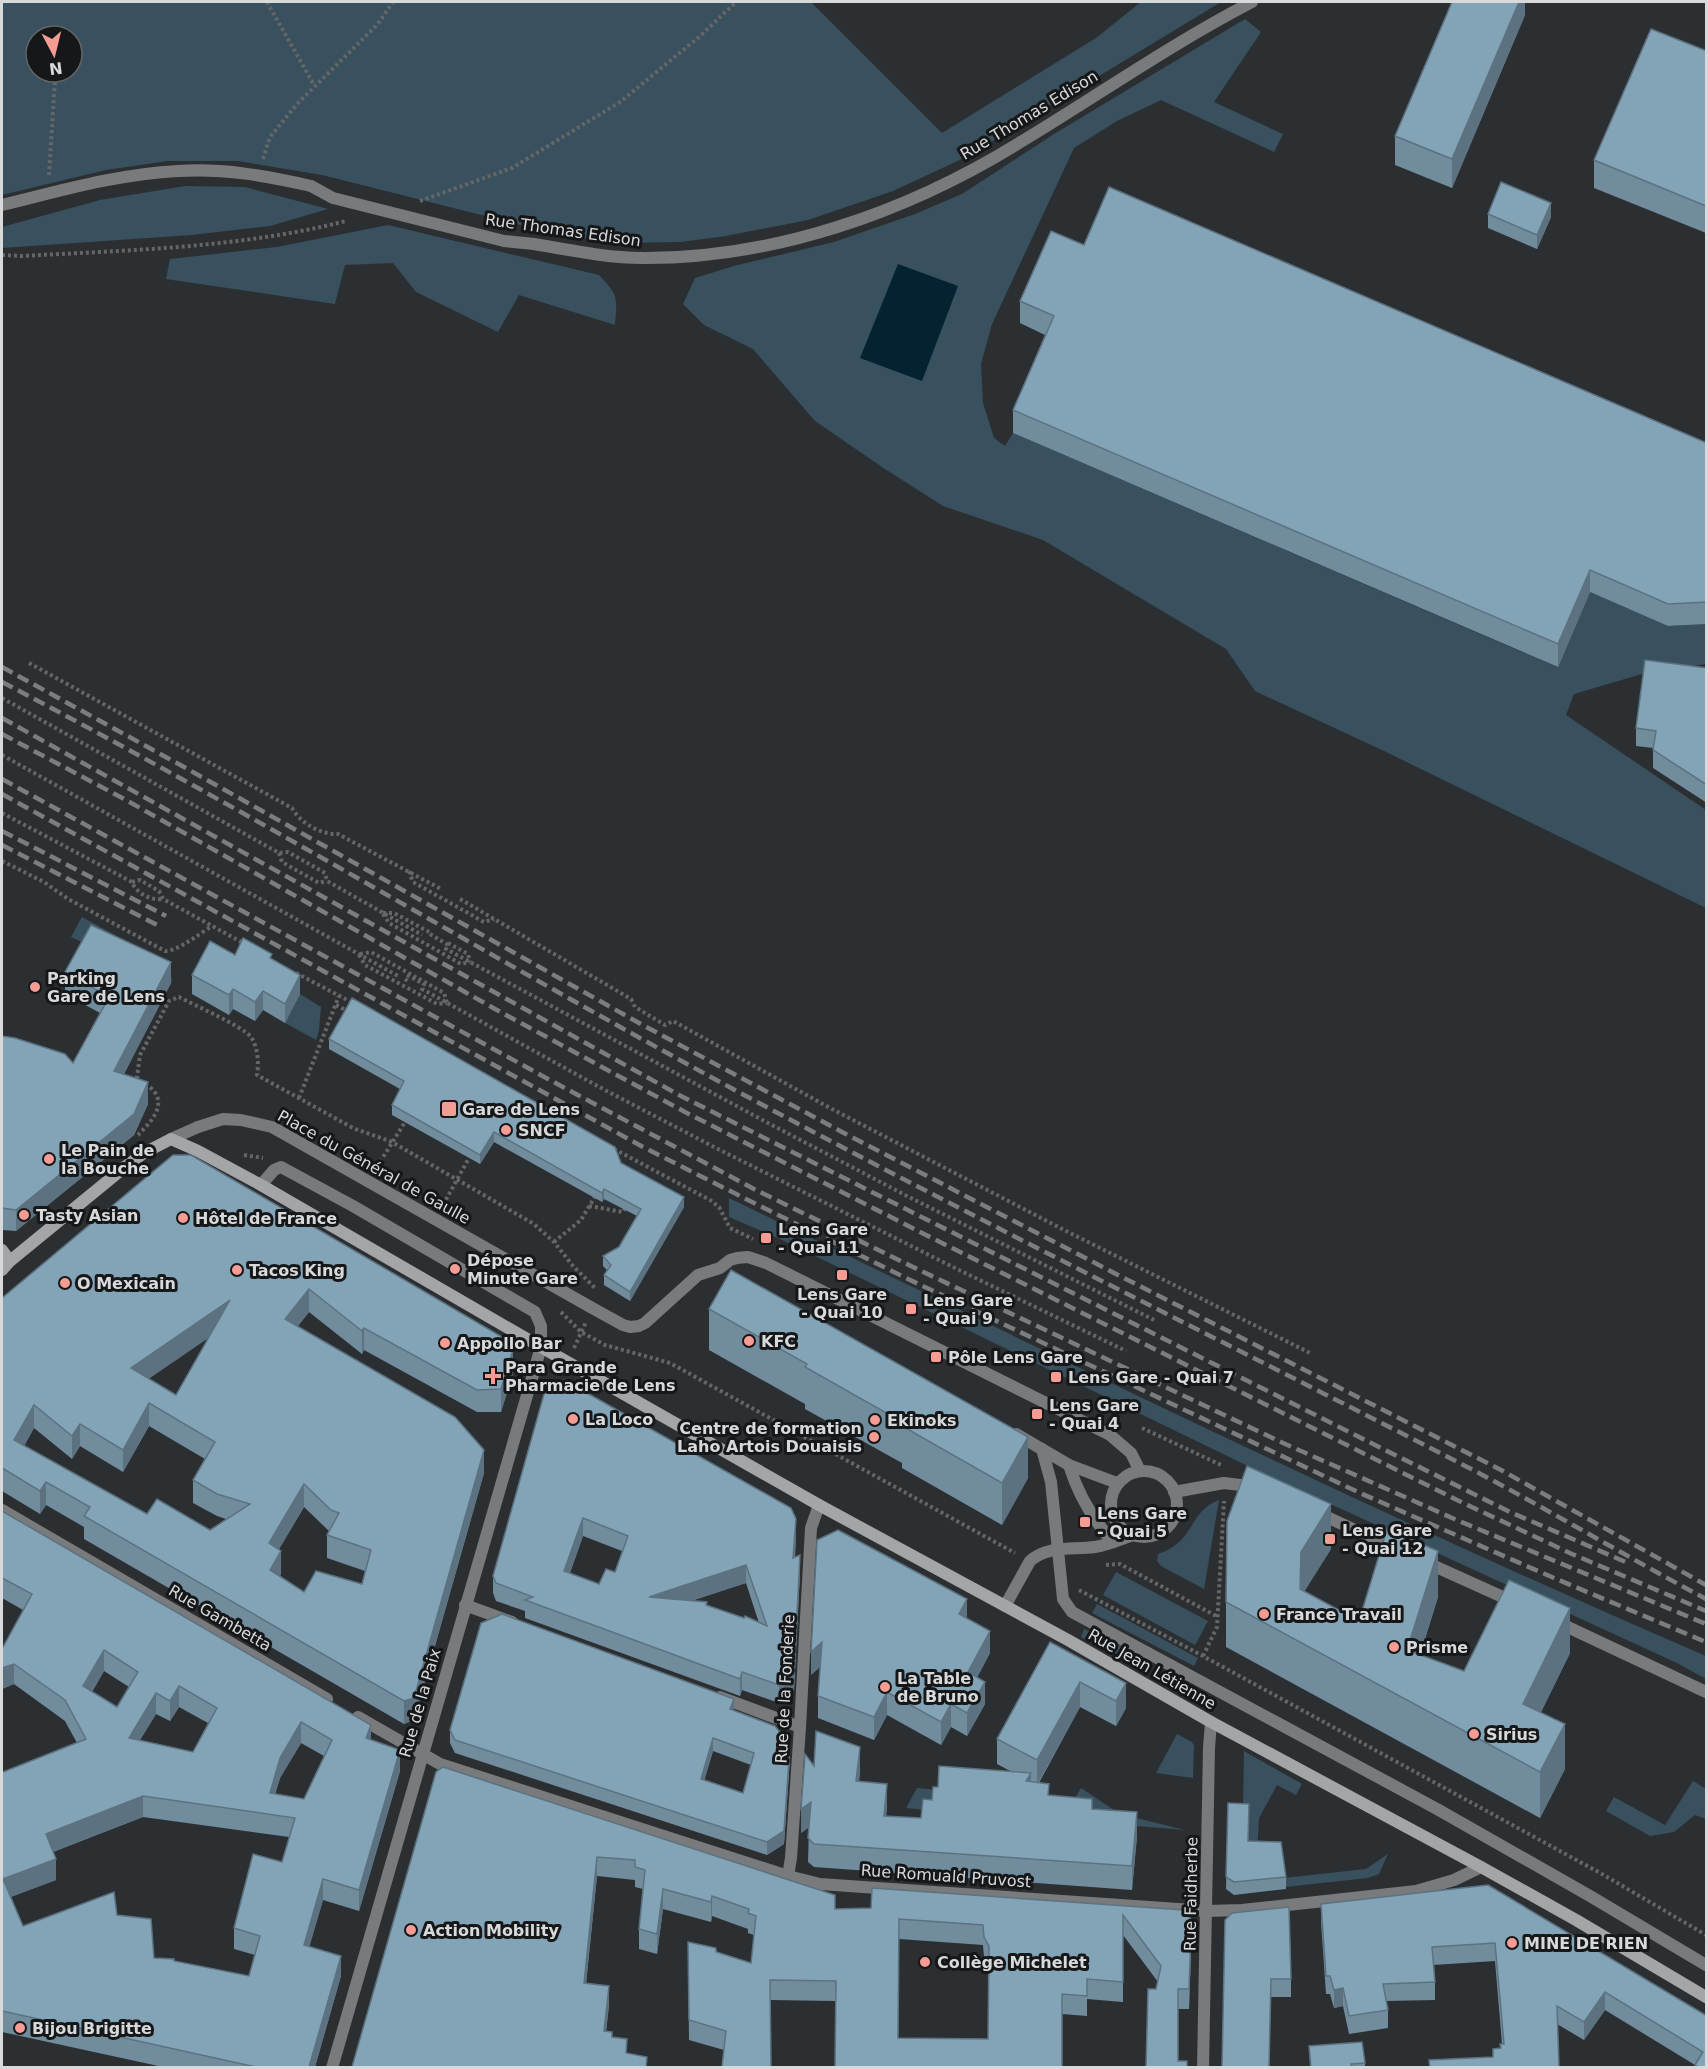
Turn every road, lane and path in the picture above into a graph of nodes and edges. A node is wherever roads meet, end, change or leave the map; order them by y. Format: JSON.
{"nodes":[{"id":1,"x":267,"y":2,"type":"edge"},
{"id":2,"x":393,"y":2,"type":"edge"},
{"id":3,"x":736,"y":2,"type":"edge"},
{"id":4,"x":1252,"y":2,"type":"edge"},
{"id":5,"x":55,"y":84,"type":"edge"},
{"id":6,"x":314,"y":86,"type":"junction"},
{"id":7,"x":260,"y":174,"type":"junction"},
{"id":8,"x":49,"y":194,"type":"junction"},
{"id":9,"x":412,"y":204,"type":"dead end"},
{"id":10,"x":2,"y":205,"type":"edge"},
{"id":11,"x":350,"y":220,"type":"dead end"},
{"id":12,"x":2,"y":255,"type":"edge"},
{"id":13,"x":29,"y":663,"type":"dead end"},
{"id":14,"x":2,"y":698,"type":"edge"},
{"id":15,"x":2,"y":755,"type":"edge"},
{"id":16,"x":2,"y":813,"type":"edge"},
{"id":17,"x":279,"y":853,"type":"junction"},
{"id":18,"x":2,"y":861,"type":"edge"},
{"id":19,"x":409,"y":870,"type":"junction"},
{"id":20,"x":327,"y":880,"type":"junction"},
{"id":21,"x":132,"y":882,"type":"junction"},
{"id":22,"x":441,"y":889,"type":"dead end"},
{"id":23,"x":163,"y":899,"type":"junction"},
{"id":24,"x":460,"y":899,"type":"dead end"},
{"id":25,"x":383,"y":913,"type":"junction"},
{"id":26,"x":495,"y":919,"type":"junction"},
{"id":27,"x":213,"y":926,"type":"junction"},
{"id":28,"x":430,"y":934,"type":"dead end"},
{"id":29,"x":422,"y":935,"type":"dead end"},
{"id":30,"x":446,"y":942,"type":"junction"},
{"id":31,"x":251,"y":948,"type":"edge"},
{"id":32,"x":440,"y":952,"type":"junction"},
{"id":33,"x":359,"y":954,"type":"junction"},
{"id":34,"x":470,"y":962,"type":"junction"},
{"id":35,"x":290,"y":970,"type":"edge"},
{"id":36,"x":398,"y":976,"type":"dead end"},
{"id":37,"x":423,"y":981,"type":"junction"},
{"id":38,"x":410,"y":982,"type":"dead end"},
{"id":39,"x":416,"y":993,"type":"junction"},
{"id":40,"x":339,"y":996,"type":"junction"},
{"id":41,"x":447,"y":1003,"type":"junction"},
{"id":42,"x":336,"y":1005,"type":"junction"},
{"id":43,"x":358,"y":1006,"type":"edge"},
{"id":44,"x":349,"y":1013,"type":"edge"},
{"id":45,"x":299,"y":1098,"type":"junction"},
{"id":46,"x":171,"y":1139,"type":"junction"},
{"id":47,"x":609,"y":1146,"type":"edge"},
{"id":48,"x":619,"y":1152,"type":"junction"},
{"id":49,"x":144,"y":1153,"type":"junction"},
{"id":50,"x":614,"y":1161,"type":"edge"},
{"id":51,"x":654,"y":1170,"type":"junction"},
{"id":52,"x":649,"y":1180,"type":"edge"},
{"id":53,"x":261,"y":1185,"type":"junction"},
{"id":54,"x":599,"y":1189,"type":"edge"},
{"id":55,"x":628,"y":1202,"type":"edge"},
{"id":56,"x":590,"y":1206,"type":"junction"},
{"id":57,"x":554,"y":1242,"type":"junction"},
{"id":58,"x":762,"y":1243,"type":"dead end"},
{"id":59,"x":2,"y":1250,"type":"edge"},
{"id":60,"x":4,"y":1266,"type":"edge"},
{"id":61,"x":720,"y":1268,"type":"junction"},
{"id":62,"x":734,"y":1276,"type":"edge"},
{"id":63,"x":604,"y":1292,"type":"dead end"},
{"id":64,"x":1156,"y":1321,"type":"dead end"},
{"id":65,"x":581,"y":1332,"type":"dead end"},
{"id":66,"x":541,"y":1347,"type":"junction"},
{"id":67,"x":1126,"y":1351,"type":"dead end"},
{"id":68,"x":1312,"y":1354,"type":"dead end"},
{"id":69,"x":1142,"y":1428,"type":"dead end"},
{"id":70,"x":1006,"y":1429,"type":"edge"},
{"id":71,"x":1042,"y":1449,"type":"junction"},
{"id":72,"x":1069,"y":1466,"type":"junction"},
{"id":73,"x":1140,"y":1471,"type":"junction"},
{"id":74,"x":1117,"y":1483,"type":"junction"},
{"id":75,"x":1224,"y":1483,"type":"junction"},
{"id":76,"x":1264,"y":1489,"type":"edge"},
{"id":77,"x":1174,"y":1492,"type":"junction"},
{"id":78,"x":819,"y":1505,"type":"junction"},
{"id":79,"x":1305,"y":1508,"type":"edge"},
{"id":80,"x":2,"y":1510,"type":"edge"},
{"id":81,"x":1133,"y":1535,"type":"junction"},
{"id":82,"x":1113,"y":1542,"type":"junction"},
{"id":83,"x":1058,"y":1550,"type":"junction"},
{"id":84,"x":1030,"y":1561,"type":"junction"},
{"id":85,"x":1097,"y":1565,"type":"dead end"},
{"id":86,"x":1060,"y":1580,"type":"junction"},
{"id":87,"x":465,"y":1605,"type":"junction"},
{"id":88,"x":1005,"y":1606,"type":"junction"},
{"id":89,"x":1523,"y":1606,"type":"edge"},
{"id":90,"x":1544,"y":1616,"type":"edge"},
{"id":91,"x":1218,"y":1617,"type":"junction"},
{"id":92,"x":526,"y":1627,"type":"edge"},
{"id":93,"x":1203,"y":1656,"type":"junction"},
{"id":94,"x":703,"y":1691,"type":"edge"},
{"id":95,"x":1707,"y":1692,"type":"edge"},
{"id":96,"x":1211,"y":1722,"type":"junction"},
{"id":97,"x":800,"y":1727,"type":"junction"},
{"id":98,"x":423,"y":1755,"type":"junction"},
{"id":99,"x":1481,"y":1867,"type":"junction"},
{"id":100,"x":788,"y":1876,"type":"junction"},
{"id":101,"x":1207,"y":1911,"type":"junction"},
{"id":102,"x":1707,"y":1935,"type":"edge"},
{"id":103,"x":1707,"y":1965,"type":"edge"},
{"id":104,"x":1707,"y":1997,"type":"edge"},
{"id":105,"x":332,"y":2067,"type":"edge"},
{"id":106,"x":1203,"y":2067,"type":"edge"}],
"edges":[{"from":1,"to":6,"type":"path"},
{"from":2,"to":6,"type":"path"},
{"from":3,"to":9,"type":"path"},
{"from":4,"to":7,"type":"street","name":"Rue Thomas Edison","bridge":true},
{"from":5,"to":8,"type":"path"},
{"from":6,"to":7,"type":"path"},
{"from":7,"to":8,"type":"street","name":"Rue Thomas Edison"},
{"from":8,"to":10,"type":"street","name":"Rue Thomas Edison"},
{"from":11,"to":12,"type":"path"},
{"from":13,"to":19,"type":"path"},
{"from":14,"to":17,"type":"path"},
{"from":15,"to":33,"type":"path"},
{"from":16,"to":21,"type":"path"},
{"from":17,"to":20,"type":"path"},
{"from":17,"to":20,"type":"path"},
{"from":18,"to":27,"type":"path"},
{"from":19,"to":22,"type":"path"},
{"from":19,"to":26,"type":"path"},
{"from":20,"to":25,"type":"path"},
{"from":21,"to":23,"type":"path"},
{"from":21,"to":23,"type":"path"},
{"from":23,"to":27,"type":"path"},
{"from":24,"to":26,"type":"path"},
{"from":25,"to":29,"type":"path"},
{"from":25,"to":30,"type":"path"},
{"from":25,"to":32,"type":"path"},
{"from":26,"to":68,"type":"path"},
{"from":27,"to":31,"type":"path"},
{"from":28,"to":34,"type":"path"},
{"from":30,"to":32,"type":"path"},
{"from":30,"to":34,"type":"path"},
{"from":32,"to":34,"type":"path"},
{"from":33,"to":36,"type":"path"},
{"from":33,"to":37,"type":"path"},
{"from":33,"to":39,"type":"path"},
{"from":34,"to":64,"type":"path"},
{"from":35,"to":40,"type":"path"},
{"from":37,"to":39,"type":"path"},
{"from":37,"to":41,"type":"path"},
{"from":38,"to":41,"type":"path"},
{"from":39,"to":41,"type":"path"},
{"from":40,"to":42,"type":"path"},
{"from":40,"to":43,"type":"path"},
{"from":41,"to":67,"type":"path"},
{"from":42,"to":44,"type":"path"},
{"from":42,"to":45,"type":"path"},
{"from":45,"to":49,"type":"path"},
{"from":45,"to":57,"type":"path"},
{"from":46,"to":49,"type":"street"},
{"from":46,"to":53,"type":"street"},
{"from":46,"to":61,"type":"street","name":"Place du Général de Gaulle"},
{"from":47,"to":48,"type":"path"},
{"from":48,"to":50,"type":"path"},
{"from":48,"to":51,"type":"path"},
{"from":49,"to":60,"type":"street"},
{"from":51,"to":52,"type":"path"},
{"from":51,"to":58,"type":"path"},
{"from":53,"to":66,"type":"street"},
{"from":53,"to":66,"type":"street"},
{"from":54,"to":56,"type":"path"},
{"from":55,"to":56,"type":"path"},
{"from":56,"to":57,"type":"path"},
{"from":57,"to":63,"type":"path"},
{"from":59,"to":60,"type":"street"},
{"from":61,"to":62,"type":"street"},
{"from":61,"to":73,"type":"street"},
{"from":65,"to":84,"type":"path"},
{"from":66,"to":78,"type":"street","name":"Rue Jean Létienne"},
{"from":66,"to":87,"type":"street","name":"Rue de la Paix"},
{"from":69,"to":75,"type":"path"},
{"from":70,"to":71,"type":"street"},
{"from":71,"to":72,"type":"street"},
{"from":71,"to":83,"type":"street"},
{"from":72,"to":74,"type":"street"},
{"from":72,"to":82,"type":"street"},
{"from":73,"to":74,"type":"street"},
{"from":73,"to":77,"type":"street"},
{"from":74,"to":81,"type":"street"},
{"from":75,"to":76,"type":"street"},
{"from":75,"to":77,"type":"street"},
{"from":75,"to":91,"type":"path"},
{"from":77,"to":81,"type":"street"},
{"from":78,"to":88,"type":"street","name":"Rue Jean Létienne"},
{"from":78,"to":97,"type":"street","name":"Rue de la Fonderie"},
{"from":79,"to":89,"type":"street"},
{"from":80,"to":98,"type":"street","name":"Rue Gambetta"},
{"from":81,"to":82,"type":"street"},
{"from":82,"to":83,"type":"street"},
{"from":83,"to":84,"type":"street"},
{"from":83,"to":86,"type":"street"},
{"from":84,"to":88,"type":"street"},
{"from":85,"to":91,"type":"path"},
{"from":86,"to":93,"type":"path"},
{"from":86,"to":103,"type":"street"},
{"from":87,"to":92,"type":"street"},
{"from":87,"to":98,"type":"street","name":"Rue de la Paix"},
{"from":88,"to":96,"type":"street","name":"Rue Jean Létienne"},
{"from":90,"to":95,"type":"street"},
{"from":91,"to":93,"type":"path"},
{"from":93,"to":102,"type":"path"},
{"from":94,"to":97,"type":"street"},
{"from":96,"to":99,"type":"street","name":"Rue Jean Létienne"},
{"from":96,"to":101,"type":"street","name":"Rue Faidherbe"},
{"from":97,"to":100,"type":"street","name":"Rue de la Fonderie"},
{"from":98,"to":100,"type":"street","name":"Rue Romuald Pruvost"},
{"from":98,"to":105,"type":"street","name":"Rue de la Paix"},
{"from":99,"to":101,"type":"street","name":"Rue Romuald Pruvost"},
{"from":99,"to":104,"type":"street","name":"Rue Jean Létienne"},
{"from":100,"to":101,"type":"street","name":"Rue Romuald Pruvost"},
{"from":101,"to":106,"type":"street","name":"Rue Faidherbe"}]}
